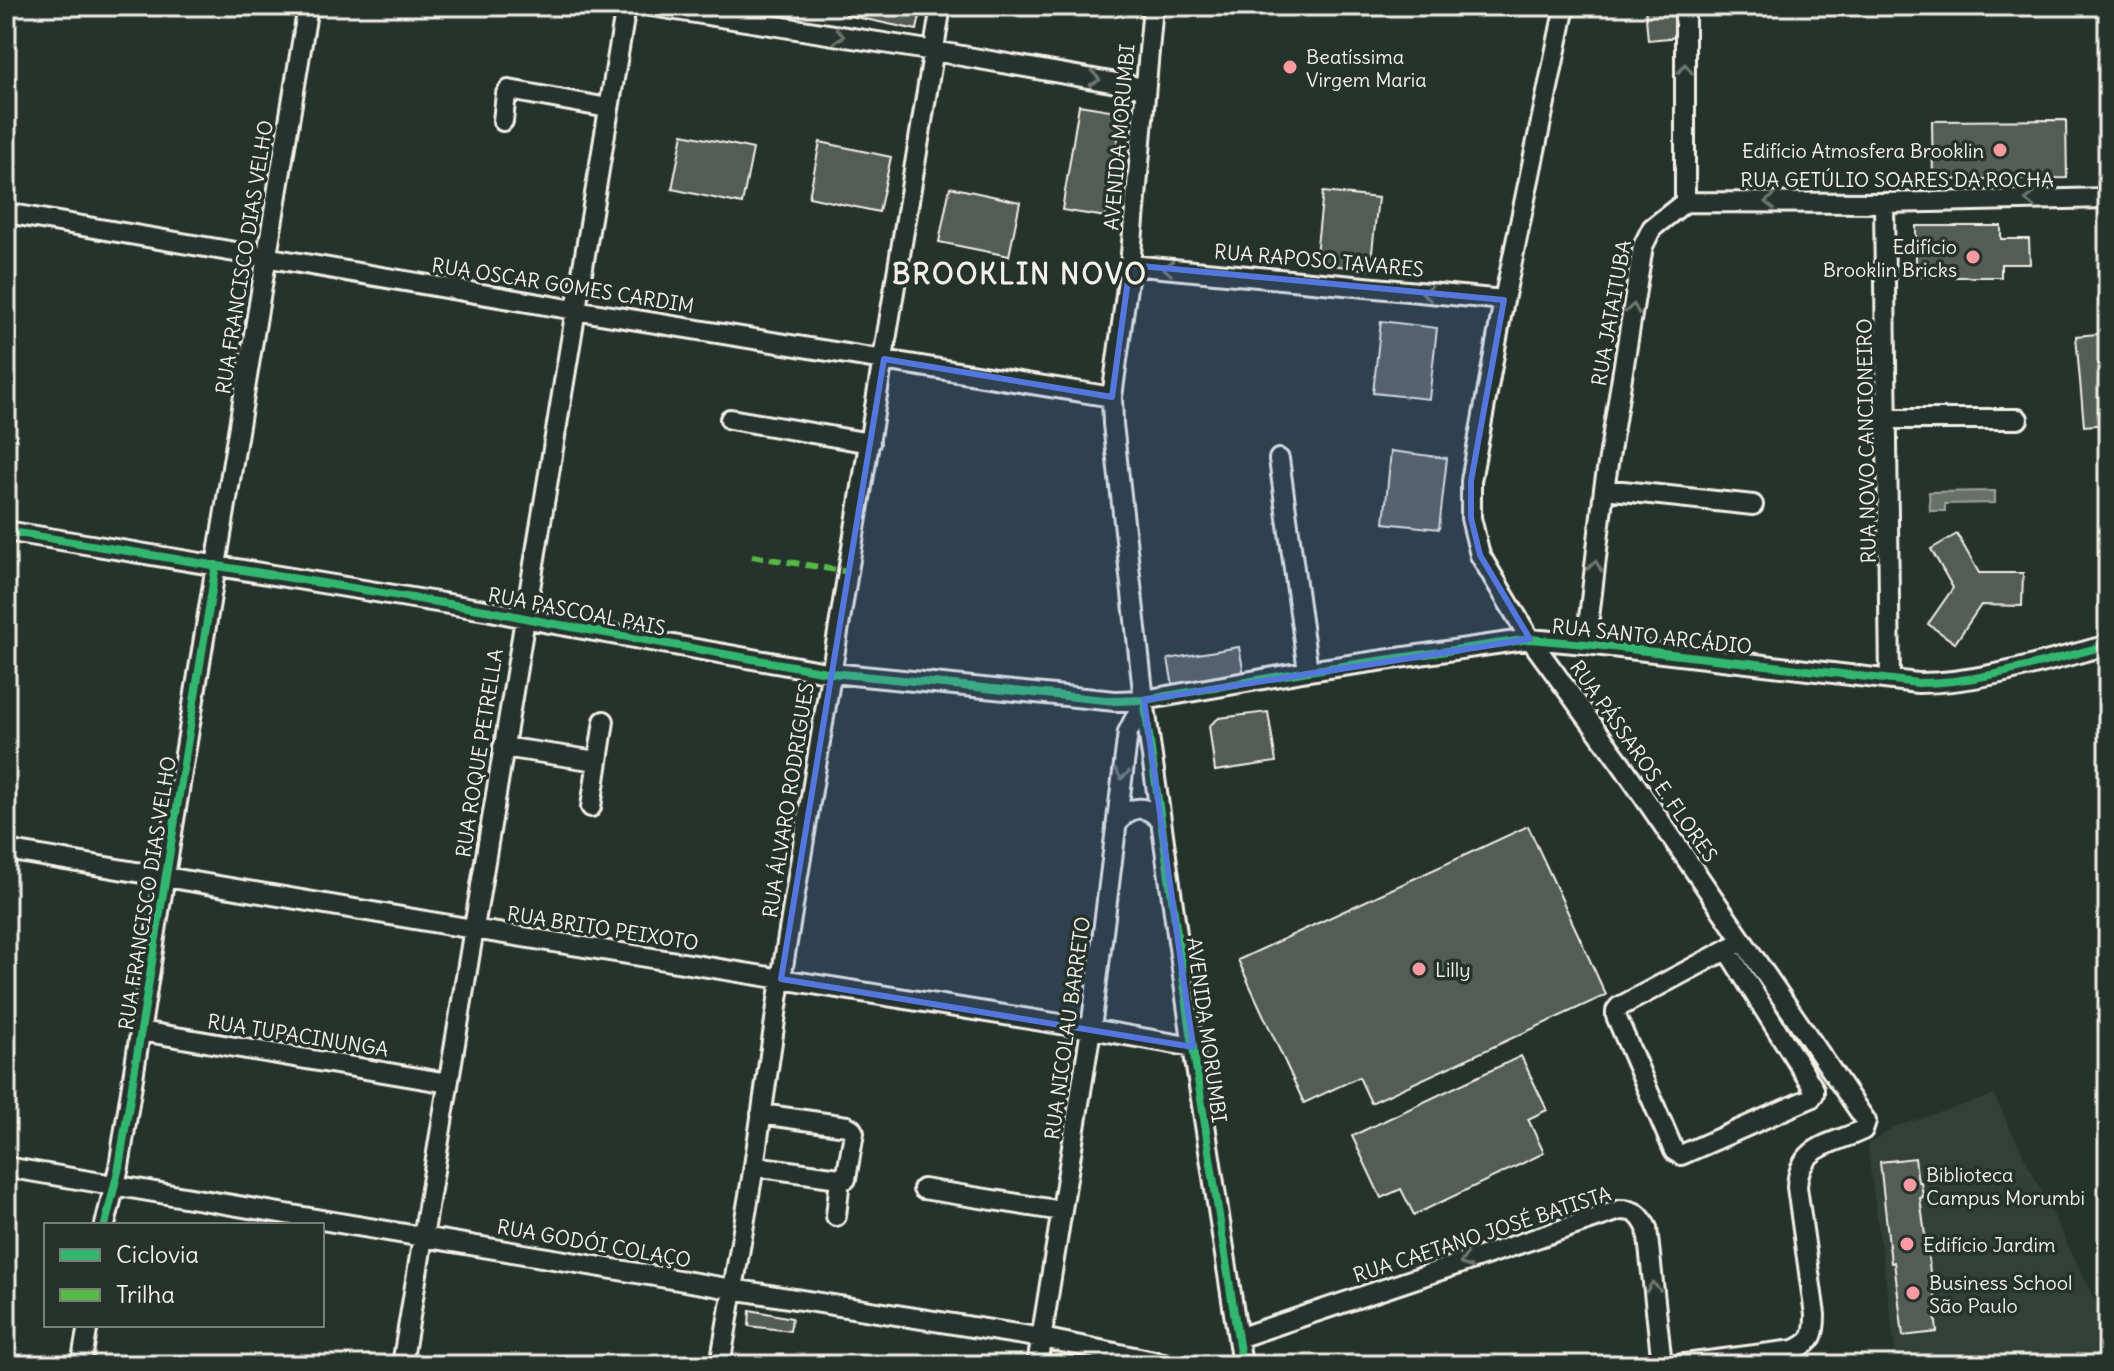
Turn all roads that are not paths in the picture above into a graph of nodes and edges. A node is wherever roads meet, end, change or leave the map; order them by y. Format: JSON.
{"nodes":[{"id":1,"x":308,"y":6,"type":"edge"},
{"id":2,"x":626,"y":6,"type":"edge"},
{"id":3,"x":651,"y":6,"type":"edge"},
{"id":4,"x":941,"y":6,"type":"edge"},
{"id":5,"x":1153,"y":6,"type":"edge"},
{"id":6,"x":1565,"y":6,"type":"edge"},
{"id":7,"x":1685,"y":6,"type":"edge"},
{"id":8,"x":934,"y":51,"type":"junction"},
{"id":9,"x":1145,"y":88,"type":"junction"},
{"id":10,"x":608,"y":108,"type":"junction"},
{"id":11,"x":503,"y":121,"type":"dead end"},
{"id":12,"x":2108,"y":198,"type":"edge"},
{"id":13,"x":1685,"y":202,"type":"junction"},
{"id":14,"x":1884,"y":203,"type":"junction"},
{"id":15,"x":6,"y":213,"type":"edge"},
{"id":16,"x":266,"y":257,"type":"junction"},
{"id":17,"x":1130,"y":265,"type":"junction"},
{"id":18,"x":1504,"y":300,"type":"junction"},
{"id":19,"x":575,"y":310,"type":"junction"},
{"id":20,"x":884,"y":359,"type":"junction"},
{"id":21,"x":1112,"y":397,"type":"junction"},
{"id":22,"x":730,"y":419,"type":"dead end"},
{"id":23,"x":1888,"y":419,"type":"junction"},
{"id":24,"x":2018,"y":419,"type":"dead end"},
{"id":25,"x":870,"y":443,"type":"junction"},
{"id":26,"x":1279,"y":459,"type":"dead end"},
{"id":27,"x":1604,"y":489,"type":"junction"},
{"id":28,"x":1753,"y":505,"type":"dead end"},
{"id":29,"x":6,"y":531,"type":"edge"},
{"id":30,"x":216,"y":565,"type":"junction"},
{"id":31,"x":524,"y":618,"type":"junction"},
{"id":32,"x":1530,"y":639,"type":"junction"},
{"id":33,"x":1586,"y":644,"type":"junction"},
{"id":34,"x":2108,"y":645,"type":"edge"},
{"id":35,"x":1308,"y":671,"type":"junction"},
{"id":36,"x":832,"y":673,"type":"junction"},
{"id":37,"x":1890,"y":679,"type":"junction"},
{"id":38,"x":1144,"y":700,"type":"junction"},
{"id":39,"x":604,"y":721,"type":"dead end"},
{"id":40,"x":503,"y":747,"type":"junction"},
{"id":41,"x":597,"y":761,"type":"junction"},
{"id":42,"x":591,"y":807,"type":"dead end"},
{"id":43,"x":1161,"y":821,"type":"junction"},
{"id":44,"x":1115,"y":828,"type":"junction"},
{"id":45,"x":6,"y":850,"type":"edge"},
{"id":46,"x":165,"y":877,"type":"junction"},
{"id":47,"x":473,"y":929,"type":"junction"},
{"id":48,"x":1735,"y":945,"type":"junction"},
{"id":49,"x":781,"y":979,"type":"junction"},
{"id":50,"x":1091,"y":1029,"type":"junction"},
{"id":51,"x":141,"y":1031,"type":"junction"},
{"id":52,"x":1193,"y":1047,"type":"junction"},
{"id":53,"x":448,"y":1083,"type":"junction"},
{"id":54,"x":761,"y":1114,"type":"junction"},
{"id":55,"x":754,"y":1166,"type":"junction"},
{"id":56,"x":6,"y":1167,"type":"edge"},
{"id":57,"x":840,"y":1179,"type":"junction"},
{"id":58,"x":114,"y":1185,"type":"junction"},
{"id":59,"x":923,"y":1189,"type":"dead end"},
{"id":60,"x":1062,"y":1211,"type":"junction"},
{"id":61,"x":836,"y":1216,"type":"dead end"},
{"id":62,"x":105,"y":1223,"type":"edge"},
{"id":63,"x":423,"y":1237,"type":"junction"},
{"id":64,"x":732,"y":1289,"type":"junction"},
{"id":65,"x":88,"y":1327,"type":"edge"},
{"id":66,"x":1042,"y":1338,"type":"junction"},
{"id":67,"x":1238,"y":1338,"type":"junction"},
{"id":68,"x":81,"y":1365,"type":"edge"},
{"id":69,"x":402,"y":1365,"type":"edge"},
{"id":70,"x":720,"y":1365,"type":"edge"},
{"id":71,"x":1037,"y":1365,"type":"edge"},
{"id":72,"x":1173,"y":1365,"type":"edge"},
{"id":73,"x":1242,"y":1365,"type":"edge"},
{"id":74,"x":1662,"y":1365,"type":"edge"},
{"id":75,"x":1677,"y":1365,"type":"edge"}],
"edges":[{"from":1,"to":16,"type":"street","name":"RUA FRANCISCO DIAS VELHO"},
{"from":2,"to":10,"type":"street","name":"RUA ROQUE PETRELLA"},
{"from":3,"to":8,"type":"street","one_way":true},
{"from":4,"to":8,"type":"street","name":"RUA ÁLVARO RODRIGUES"},
{"from":5,"to":9,"type":"street","name":"AVENIDA MORUMBI"},
{"from":6,"to":18,"type":"street","name":"RUA PÁSSAROS E. FLORES"},
{"from":13,"to":7,"type":"street","one_way":true},
{"from":8,"to":9,"type":"street","one_way":true},
{"from":8,"to":20,"type":"street","name":"RUA ÁLVARO RODRIGUES"},
{"from":9,"to":17,"type":"street","name":"AVENIDA MORUMBI"},
{"from":10,"to":11,"type":"street"},
{"from":10,"to":19,"type":"street","name":"RUA ROQUE PETRELLA"},
{"from":12,"to":14,"type":"street","name":"RUA GETÚLIO SOARES DA ROCHA","one_way":true},
{"from":14,"to":13,"type":"street","name":"RUA GETÚLIO SOARES DA ROCHA","one_way":true},
{"from":27,"to":13,"type":"street","name":"RUA JATAITUBA","one_way":true},
{"from":14,"to":23,"type":"street","name":"RUA NOVO CANCIONEIRO"},
{"from":15,"to":16,"type":"street","name":"RUA OSCAR GOMES CARDIM"},
{"from":16,"to":19,"type":"street","name":"RUA OSCAR GOMES CARDIM"},
{"from":16,"to":30,"type":"street","name":"RUA FRANCISCO DIAS VELHO"},
{"from":18,"to":17,"type":"street","name":"RUA RAPOSO TAVARES","one_way":true},
{"from":17,"to":21,"type":"street","name":"AVENIDA MORUMBI"},
{"from":18,"to":32,"type":"street","name":"RUA PÁSSAROS E. FLORES"},
{"from":19,"to":20,"type":"street","name":"RUA OSCAR GOMES CARDIM"},
{"from":19,"to":31,"type":"street","name":"RUA ROQUE PETRELLA"},
{"from":20,"to":21,"type":"street","name":"RUA OSCAR GOMES CARDIM"},
{"from":20,"to":25,"type":"street","name":"RUA ÁLVARO RODRIGUES"},
{"from":21,"to":38,"type":"street","name":"AVENIDA MORUMBI"},
{"from":22,"to":25,"type":"street"},
{"from":23,"to":24,"type":"street"},
{"from":23,"to":37,"type":"street","name":"RUA NOVO CANCIONEIRO"},
{"from":25,"to":36,"type":"street","name":"RUA ÁLVARO RODRIGUES"},
{"from":26,"to":35,"type":"street"},
{"from":27,"to":28,"type":"street"},
{"from":33,"to":27,"type":"street","name":"RUA JATAITUBA","one_way":true},
{"from":29,"to":30,"type":"street","name":"RUA PASCOAL PAIS"},
{"from":30,"to":31,"type":"street","name":"RUA PASCOAL PAIS"},
{"from":30,"to":46,"type":"street","name":"RUA FRANCISCO DIAS VELHO"},
{"from":31,"to":36,"type":"street","name":"RUA PASCOAL PAIS"},
{"from":31,"to":40,"type":"street","name":"RUA ROQUE PETRELLA"},
{"from":32,"to":33,"type":"street","name":"RUA SANTO ARCÁDIO"},
{"from":32,"to":35,"type":"street","name":"RUA SANTO ARCÁDIO"},
{"from":32,"to":48,"type":"street","name":"RUA PÁSSAROS E. FLORES"},
{"from":33,"to":37,"type":"street","name":"RUA SANTO ARCÁDIO"},
{"from":34,"to":37,"type":"street","name":"RUA SANTO ARCÁDIO"},
{"from":35,"to":38,"type":"street","name":"RUA SANTO ARCÁDIO"},
{"from":36,"to":38,"type":"street","name":"RUA PASCOAL PAIS"},
{"from":36,"to":49,"type":"street","name":"RUA ÁLVARO RODRIGUES"},
{"from":38,"to":43,"type":"street","name":"AVENIDA MORUMBI"},
{"from":38,"to":44,"type":"street","name":"RUA NICOLAU BARRETO","one_way":true},
{"from":39,"to":41,"type":"street"},
{"from":40,"to":41,"type":"street"},
{"from":40,"to":47,"type":"street","name":"RUA ROQUE PETRELLA"},
{"from":41,"to":42,"type":"street"},
{"from":43,"to":44,"type":"street"},
{"from":43,"to":52,"type":"street","name":"AVENIDA MORUMBI"},
{"from":44,"to":50,"type":"street","name":"RUA NICOLAU BARRETO"},
{"from":45,"to":46,"type":"street","name":"RUA BRITO PEIXOTO"},
{"from":46,"to":47,"type":"street","name":"RUA BRITO PEIXOTO"},
{"from":46,"to":51,"type":"street","name":"RUA FRANCISCO DIAS VELHO"},
{"from":47,"to":49,"type":"street","name":"RUA BRITO PEIXOTO"},
{"from":47,"to":53,"type":"street","name":"RUA ROQUE PETRELLA"},
{"from":48,"to":48,"type":"street"},
{"from":48,"to":75,"type":"street","name":"RUA PÁSSAROS E. FLORES"},
{"from":49,"to":50,"type":"street","name":"RUA BRITO PEIXOTO"},
{"from":49,"to":54,"type":"street","name":"RUA ÁLVARO RODRIGUES"},
{"from":50,"to":52,"type":"street","name":"RUA BRITO PEIXOTO"},
{"from":50,"to":60,"type":"street","name":"RUA NICOLAU BARRETO"},
{"from":51,"to":53,"type":"street","name":"RUA TUPACINUNGA"},
{"from":51,"to":58,"type":"street","name":"RUA FRANCISCO DIAS VELHO"},
{"from":52,"to":67,"type":"street","name":"AVENIDA MORUMBI"},
{"from":53,"to":63,"type":"street","name":"RUA ROQUE PETRELLA"},
{"from":54,"to":55,"type":"street","name":"RUA ÁLVARO RODRIGUES"},
{"from":54,"to":57,"type":"street"},
{"from":55,"to":57,"type":"street"},
{"from":55,"to":64,"type":"street","name":"RUA ÁLVARO RODRIGUES"},
{"from":56,"to":58,"type":"street","name":"RUA GODÓI COLAÇO"},
{"from":57,"to":61,"type":"street"},
{"from":58,"to":62,"type":"street","name":"RUA FRANCISCO DIAS VELHO"},
{"from":58,"to":63,"type":"street","name":"RUA GODÓI COLAÇO"},
{"from":59,"to":60,"type":"street"},
{"from":60,"to":66,"type":"street","name":"RUA NICOLAU BARRETO"},
{"from":63,"to":64,"type":"street","name":"RUA GODÓI COLAÇO"},
{"from":63,"to":69,"type":"street","name":"RUA ROQUE PETRELLA"},
{"from":64,"to":66,"type":"street","name":"RUA GODÓI COLAÇO"},
{"from":64,"to":70,"type":"street","name":"RUA ÁLVARO RODRIGUES"},
{"from":65,"to":68,"type":"street"},
{"from":66,"to":71,"type":"street","name":"RUA NICOLAU BARRETO"},
{"from":66,"to":72,"type":"street","name":"RUA GODÓI COLAÇO"},
{"from":67,"to":73,"type":"street","name":"AVENIDA MORUMBI"},
{"from":74,"to":67,"type":"street","name":"RUA CAETANO JOSÉ BATISTA","one_way":true}]}
